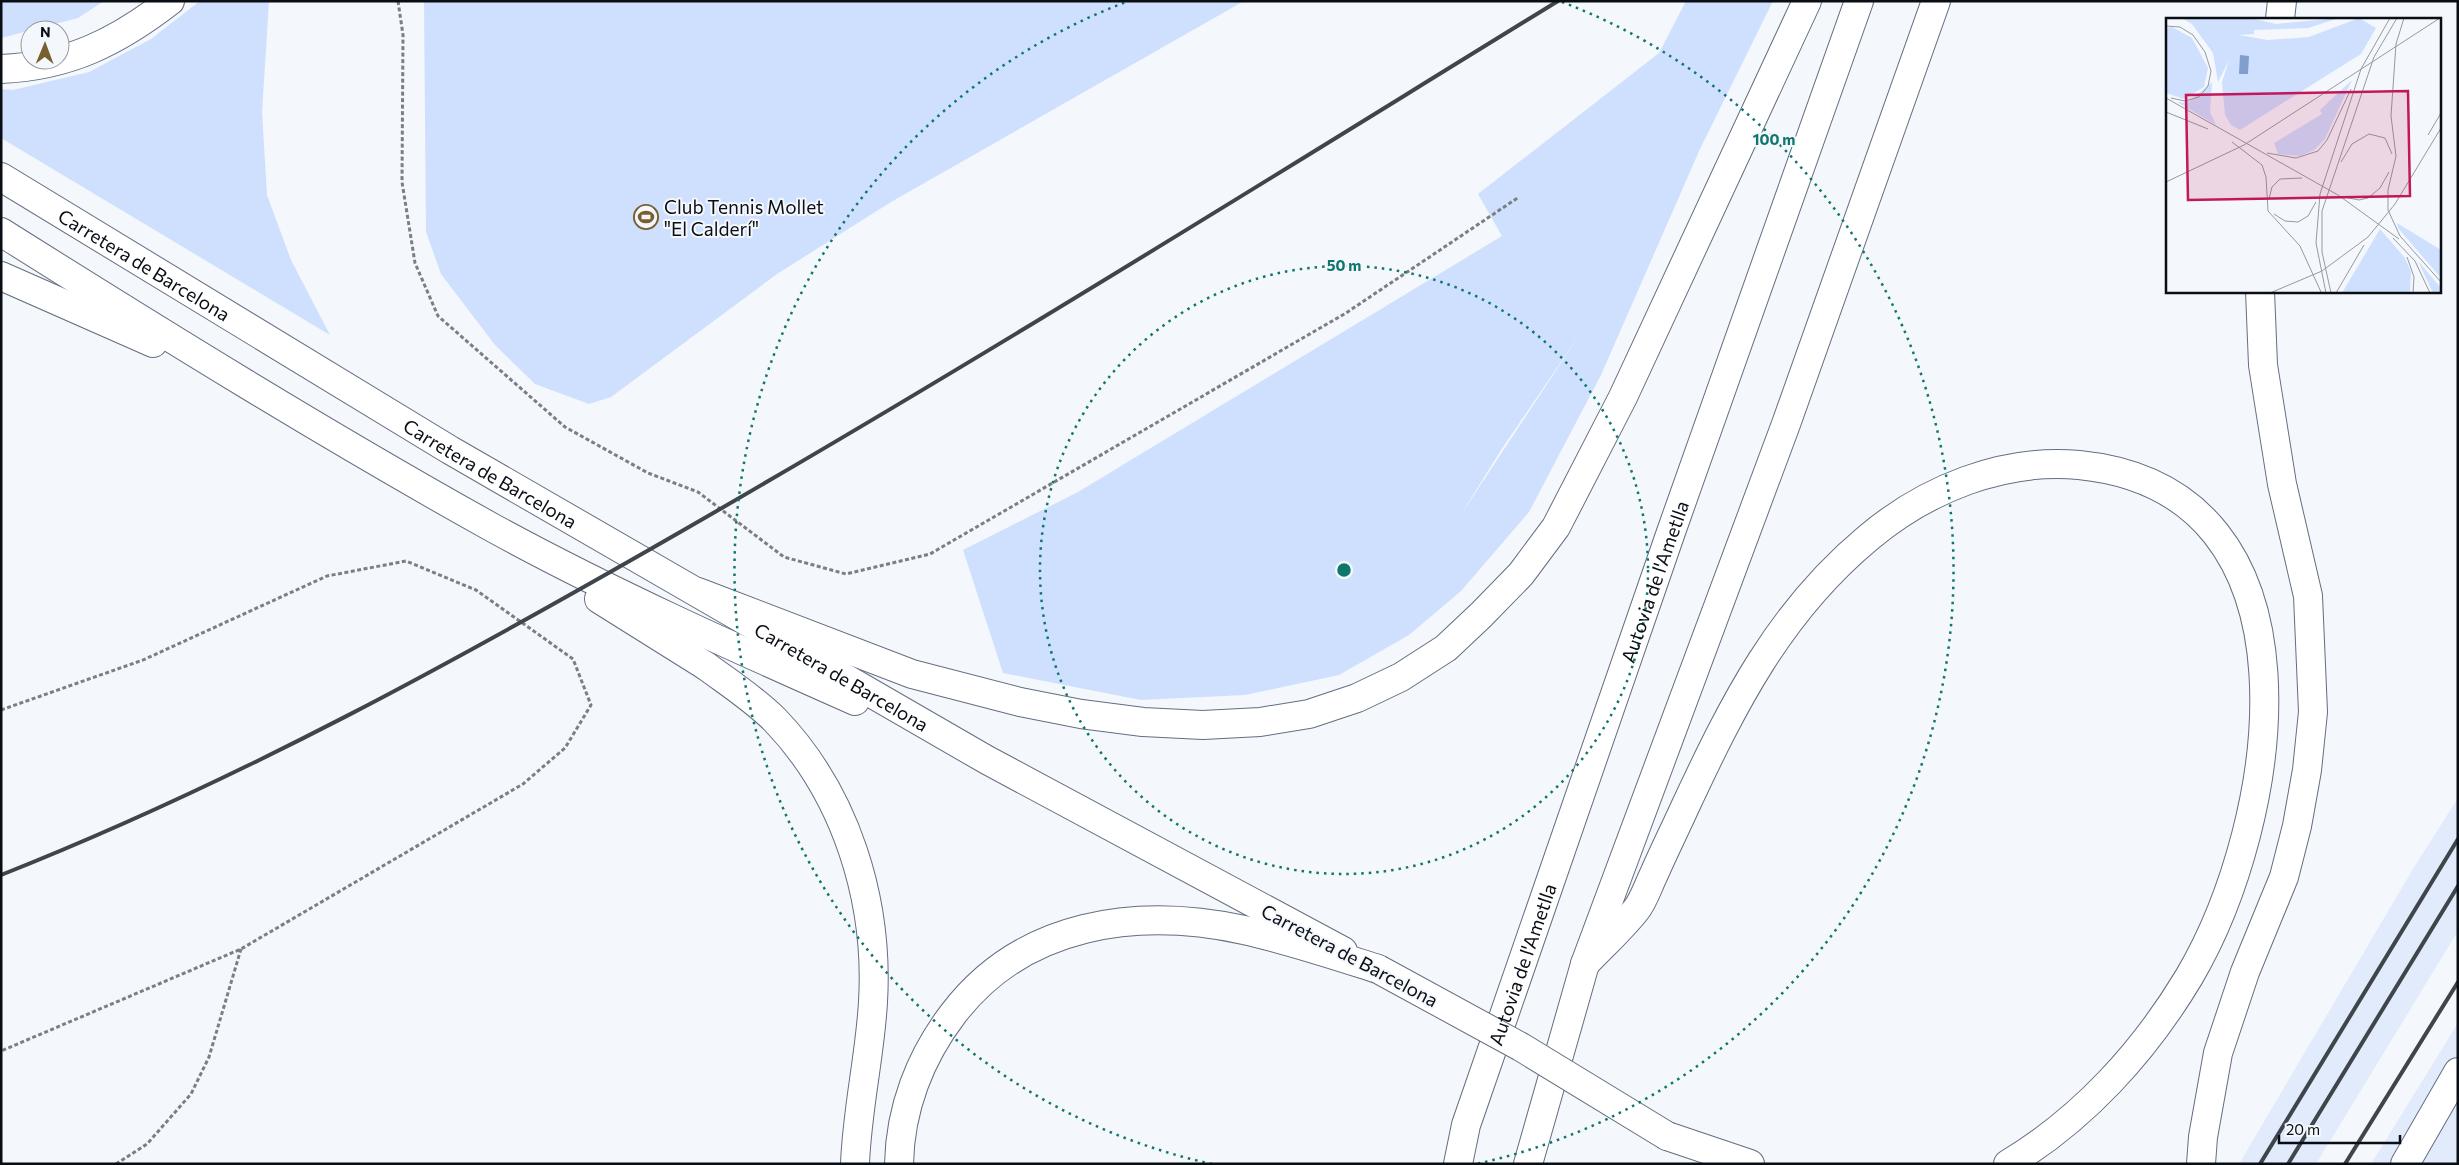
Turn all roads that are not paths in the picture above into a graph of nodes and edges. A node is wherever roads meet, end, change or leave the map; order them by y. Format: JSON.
{"nodes":[{"id":1,"x":170,"y":1,"type":"edge"},
{"id":2,"x":1807,"y":1,"type":"edge"},
{"id":3,"x":1859,"y":1,"type":"edge"},
{"id":4,"x":1936,"y":1,"type":"edge"},
{"id":5,"x":2282,"y":1,"type":"edge"},
{"id":6,"x":2280,"y":18,"type":"edge"},
{"id":7,"x":1,"y":69,"type":"edge"},
{"id":8,"x":1,"y":178,"type":"edge"},
{"id":9,"x":1,"y":232,"type":"edge"},
{"id":10,"x":1,"y":276,"type":"edge"},
{"id":11,"x":2260,"y":292,"type":"edge"},
{"id":12,"x":243,"y":382,"type":"junction"},
{"id":13,"x":494,"y":528,"type":"junction"},
{"id":14,"x":698,"y":592,"type":"junction"},
{"id":15,"x":987,"y":760,"type":"junction"},
{"id":16,"x":1585,"y":964,"type":"junction"},
{"id":17,"x":1378,"y":969,"type":"junction"},
{"id":18,"x":2458,"y":1072,"type":"edge"},
{"id":19,"x":1466,"y":1126,"type":"junction"},
{"id":20,"x":1667,"y":1136,"type":"junction"},
{"id":21,"x":855,"y":1164,"type":"edge"},
{"id":22,"x":899,"y":1164,"type":"edge"},
{"id":23,"x":1444,"y":1164,"type":"edge"},
{"id":24,"x":1458,"y":1164,"type":"edge"},
{"id":25,"x":1528,"y":1164,"type":"edge"},
{"id":26,"x":1705,"y":1164,"type":"edge"},
{"id":27,"x":1750,"y":1164,"type":"edge"},
{"id":28,"x":2008,"y":1164,"type":"edge"},
{"id":29,"x":2201,"y":1164,"type":"edge"},
{"id":30,"x":2405,"y":1164,"type":"edge"}],
"edges":[{"from":1,"to":7,"type":"main road"},
{"from":2,"to":14,"type":"main road"},
{"from":3,"to":19,"type":"main road","name":"Autovia de l'Ametlla"},
{"from":4,"to":16,"type":"main road"},
{"from":5,"to":6,"type":"main road"},
{"from":8,"to":14,"type":"main road","name":"Carretera de Barcelona"},
{"from":9,"to":12,"type":"main road","name":"Carretera de Barcelona"},
{"from":10,"to":12,"type":"main road"},
{"from":11,"to":29,"type":"main road"},
{"from":12,"to":13,"type":"main road","name":"Carretera de Barcelona"},
{"from":13,"to":15,"type":"main road","name":"Carretera de Barcelona"},
{"from":13,"to":21,"type":"main road"},
{"from":14,"to":15,"type":"main road","name":"Carretera de Barcelona"},
{"from":15,"to":17,"type":"main road","name":"Carretera de Barcelona"},
{"from":16,"to":25,"type":"main road"},
{"from":16,"to":28,"type":"main road"},
{"from":17,"to":20,"type":"main road","name":"Carretera de Barcelona","bridge":true},
{"from":17,"to":22,"type":"main road"},
{"from":18,"to":30,"type":"main road"},
{"from":19,"to":23,"type":"main road"},
{"from":19,"to":24,"type":"main road","name":"Autovia de l'Ametlla"},
{"from":20,"to":26,"type":"main road","name":"Carretera de Barcelona"},
{"from":20,"to":27,"type":"main road"}]}
